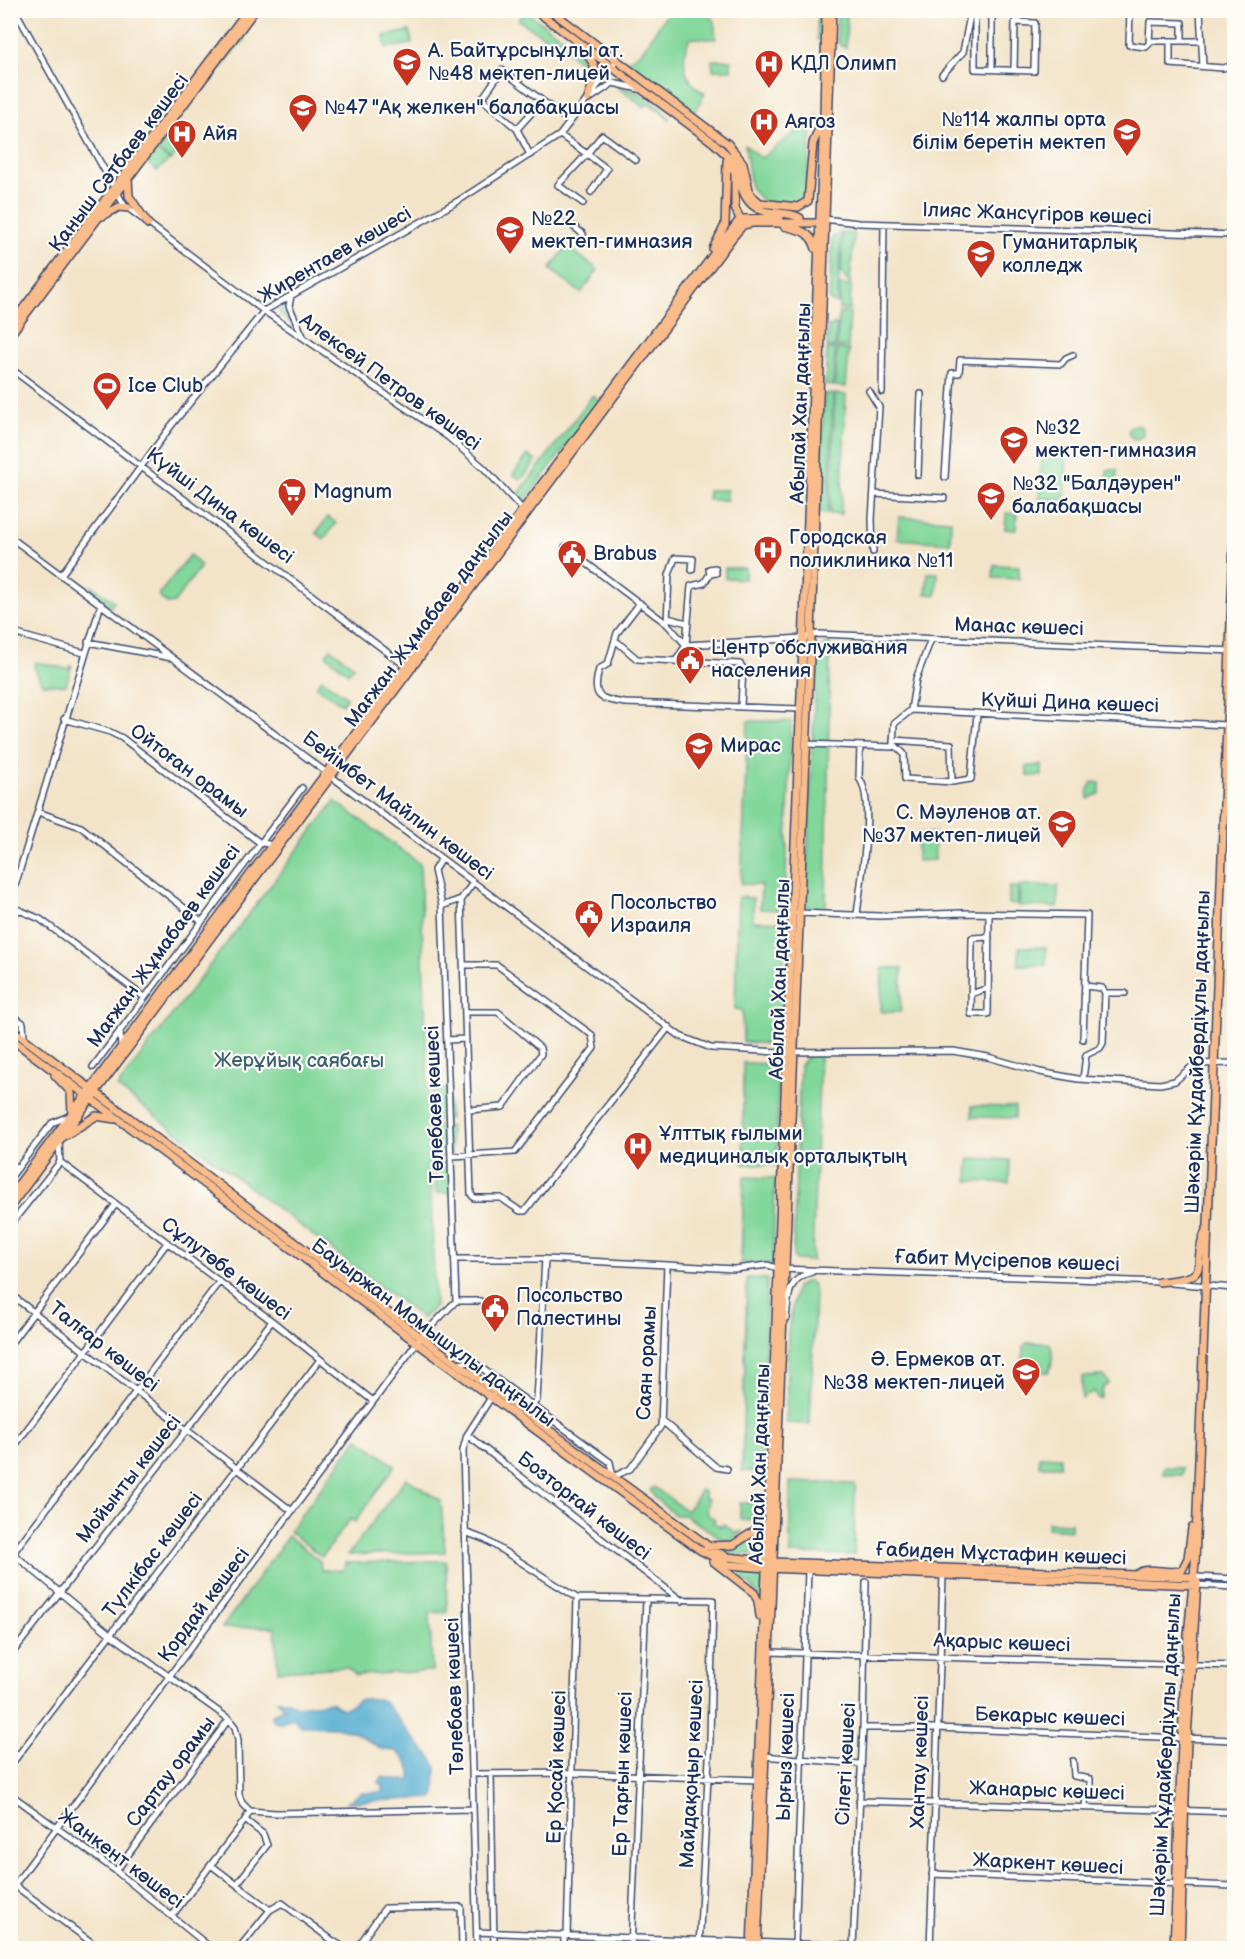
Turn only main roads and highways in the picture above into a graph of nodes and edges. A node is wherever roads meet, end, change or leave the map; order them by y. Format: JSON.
{"nodes":[{"id":1,"x":248,"y":10,"type":"edge"},
{"id":2,"x":255,"y":10,"type":"edge"},
{"id":3,"x":535,"y":10,"type":"edge"},
{"id":4,"x":550,"y":10,"type":"edge"},
{"id":5,"x":826,"y":10,"type":"edge"},
{"id":6,"x":832,"y":10,"type":"edge"},
{"id":7,"x":581,"y":45,"type":"junction"},
{"id":8,"x":586,"y":101,"type":"road end"},
{"id":9,"x":824,"y":117,"type":"junction"},
{"id":10,"x":723,"y":151,"type":"junction"},
{"id":11,"x":735,"y":153,"type":"junction"},
{"id":12,"x":735,"y":173,"type":"junction"},
{"id":13,"x":128,"y":177,"type":"junction"},
{"id":14,"x":115,"y":190,"type":"junction"},
{"id":15,"x":128,"y":208,"type":"road end"},
{"id":16,"x":800,"y":218,"type":"junction"},
{"id":17,"x":821,"y":221,"type":"junction"},
{"id":18,"x":742,"y":222,"type":"junction"},
{"id":19,"x":773,"y":223,"type":"junction"},
{"id":20,"x":94,"y":224,"type":"junction"},
{"id":21,"x":148,"y":224,"type":"road end"},
{"id":22,"x":712,"y":255,"type":"junction"},
{"id":23,"x":817,"y":272,"type":"junction"},
{"id":24,"x":10,"y":326,"type":"edge"},
{"id":25,"x":10,"y":335,"type":"edge"},
{"id":26,"x":524,"y":512,"type":"junction"},
{"id":27,"x":1234,"y":542,"type":"edge"},
{"id":28,"x":1234,"y":580,"type":"edge"},
{"id":29,"x":1232,"y":650,"type":"edge"},
{"id":30,"x":330,"y":775,"type":"junction"},
{"id":31,"x":796,"y":912,"type":"junction"},
{"id":32,"x":10,"y":1028,"type":"edge"},
{"id":33,"x":10,"y":1038,"type":"edge"},
{"id":34,"x":17,"y":1042,"type":"edge"},
{"id":35,"x":48,"y":1066,"type":"junction"},
{"id":36,"x":91,"y":1094,"type":"junction"},
{"id":37,"x":71,"y":1115,"type":"junction"},
{"id":38,"x":121,"y":1120,"type":"junction"},
{"id":39,"x":60,"y":1140,"type":"junction"},
{"id":40,"x":10,"y":1196,"type":"edge"},
{"id":41,"x":10,"y":1207,"type":"edge"},
{"id":42,"x":1208,"y":1225,"type":"junction"},
{"id":43,"x":782,"y":1269,"type":"junction"},
{"id":44,"x":1159,"y":1282,"type":"road end"},
{"id":45,"x":419,"y":1340,"type":"junction"},
{"id":46,"x":1197,"y":1514,"type":"junction"},
{"id":47,"x":767,"y":1523,"type":"junction"},
{"id":48,"x":703,"y":1548,"type":"junction"},
{"id":49,"x":769,"y":1565,"type":"junction"},
{"id":50,"x":1135,"y":1575,"type":"junction"},
{"id":51,"x":1194,"y":1581,"type":"junction"},
{"id":52,"x":766,"y":1651,"type":"junction"},
{"id":53,"x":762,"y":1756,"type":"junction"},
{"id":54,"x":1179,"y":1884,"type":"junction"},
{"id":55,"x":754,"y":1947,"type":"edge"},
{"id":56,"x":1174,"y":1948,"type":"edge"},
{"id":57,"x":1180,"y":1948,"type":"edge"}],
"edges":[{"from":1,"to":14,"type":"main road","name":"Қаныш Сәтбаев көшесі"},
{"from":2,"to":13,"type":"main road","name":"Қаныш Сәтбаев көшесі"},
{"from":3,"to":7,"type":"main road"},
{"from":4,"to":11,"type":"main road"},
{"from":5,"to":9,"type":"main road","name":"Абылай Хан даңғылы"},
{"from":6,"to":17,"type":"main road","name":"Абылай Хан даңғылы"},
{"from":7,"to":8,"type":"main road"},
{"from":7,"to":10,"type":"main road"},
{"from":9,"to":11,"type":"main road"},
{"from":9,"to":17,"type":"main road","name":"Абылай Хан даңғылы"},
{"from":10,"to":12,"type":"main road"},
{"from":10,"to":22,"type":"main road"},
{"from":11,"to":12,"type":"main road"},
{"from":11,"to":16,"type":"main road"},
{"from":12,"to":18,"type":"main road"},
{"from":13,"to":14,"type":"main road","name":"Қаныш Сәтбаев көшесі"},
{"from":13,"to":21,"type":"main road"},
{"from":14,"to":20,"type":"main road","name":"Қаныш Сәтбаев көшесі"},
{"from":14,"to":24,"type":"main road","name":"Қаныш Сәтбаев көшесі"},
{"from":15,"to":20,"type":"main road"},
{"from":16,"to":17,"type":"main road"},
{"from":16,"to":18,"type":"main road"},
{"from":17,"to":19,"type":"main road"},
{"from":17,"to":23,"type":"main road","name":"Абылай Хан даңғылы"},
{"from":17,"to":31,"type":"main road","name":"Абылай Хан даңғылы"},
{"from":18,"to":19,"type":"main road"},
{"from":18,"to":22,"type":"main road","name":"Мағжан Жұмабаев даңғылы"},
{"from":18,"to":26,"type":"main road","name":"Мағжан Жұмабаев даңғылы"},
{"from":19,"to":23,"type":"main road"},
{"from":20,"to":25,"type":"main road","name":"Қаныш Сәтбаев көшесі"},
{"from":22,"to":26,"type":"main road","name":"Мағжан Жұмабаев даңғылы"},
{"from":23,"to":31,"type":"main road","name":"Абылай Хан даңғылы"},
{"from":26,"to":30,"type":"main road","name":"Мағжан Жұмабаев даңғылы"},
{"from":27,"to":28,"type":"main road","name":"Шәкәрім Құдайбердіұлы даңғылы"},
{"from":28,"to":29,"type":"main road","name":"Шәкәрім Құдайбердіұлы даңғылы"},
{"from":29,"to":42,"type":"main road","name":"Шәкәрім Құдайбердіұлы даңғылы"},
{"from":30,"to":36,"type":"main road","name":"Мағжан Жұмабаев даңғылы"},
{"from":30,"to":36,"type":"main road","name":"Мағжан Жұмабаев даңғылы"},
{"from":31,"to":43,"type":"main road","name":"Абылай Хан даңғылы"},
{"from":32,"to":34,"type":"main road","name":"Бауыржан Момышұлы даңғылы"},
{"from":33,"to":34,"type":"main road","name":"Бауыржан Момышұлы даңғылы"},
{"from":34,"to":35,"type":"main road","name":"Бауыржан Момышұлы даңғылы"},
{"from":34,"to":36,"type":"main road","name":"Бауыржан Момышұлы даңғылы"},
{"from":35,"to":36,"type":"main road","name":"Бауыржан Момышұлы даңғылы"},
{"from":35,"to":37,"type":"main road"},
{"from":36,"to":37,"type":"main road","name":"Мағжан Жұмабаев даңғылы"},
{"from":36,"to":38,"type":"main road","name":"Бауыржан Момышұлы даңғылы"},
{"from":36,"to":39,"type":"main road","name":"Мағжан Жұмабаев даңғылы"},
{"from":36,"to":45,"type":"main road","name":"Бауыржан Момышұлы даңғылы"},
{"from":37,"to":40,"type":"main road","name":"Мағжан Жұмабаев даңғылы"},
{"from":38,"to":39,"type":"main road"},
{"from":38,"to":45,"type":"main road","name":"Бауыржан Момышұлы даңғылы"},
{"from":39,"to":41,"type":"main road","name":"Мағжан Жұмабаев даңғылы"},
{"from":42,"to":44,"type":"main road"},
{"from":42,"to":46,"type":"main road","name":"Шәкәрім Құдайбердіұлы даңғылы"},
{"from":43,"to":47,"type":"main road","name":"Абылай Хан даңғылы"},
{"from":43,"to":49,"type":"main road","name":"Абылай Хан даңғылы"},
{"from":45,"to":48,"type":"main road","name":"Бауыржан Момышұлы даңғылы"},
{"from":45,"to":48,"type":"main road","name":"Бауыржан Момышұлы даңғылы"},
{"from":46,"to":50,"type":"main road"},
{"from":46,"to":51,"type":"main road","name":"Шәкәрім Құдайбердіұлы даңғылы"},
{"from":47,"to":48,"type":"main road"},
{"from":47,"to":49,"type":"main road","name":"Абылай Хан даңғылы"},
{"from":48,"to":49,"type":"main road","name":"Бауыржан Момышұлы даңғылы"},
{"from":48,"to":52,"type":"main road"},
{"from":49,"to":50,"type":"main road","name":"Ғабиден Мұстафин көшесі"},
{"from":49,"to":51,"type":"main road","name":"Ғабиден Мұстафин көшесі"},
{"from":49,"to":52,"type":"main road","name":"Абылай Хан даңғылы"},
{"from":50,"to":51,"type":"main road","name":"Ғабиден Мұстафин көшесі"},
{"from":51,"to":54,"type":"main road","name":"Шәкәрім Құдайбердіұлы даңғылы"},
{"from":52,"to":53,"type":"main road","name":"Абылай Хан даңғылы"},
{"from":53,"to":55,"type":"main road","name":"Абылай Хан даңғылы"},
{"from":53,"to":55,"type":"main road","name":"Абылай Хан даңғылы"},
{"from":54,"to":56,"type":"main road","name":"Шәкәрім Құдайбердіұлы даңғылы"},
{"from":54,"to":57,"type":"main road","name":"Шәкәрім Құдайбердіұлы даңғылы"}]}
